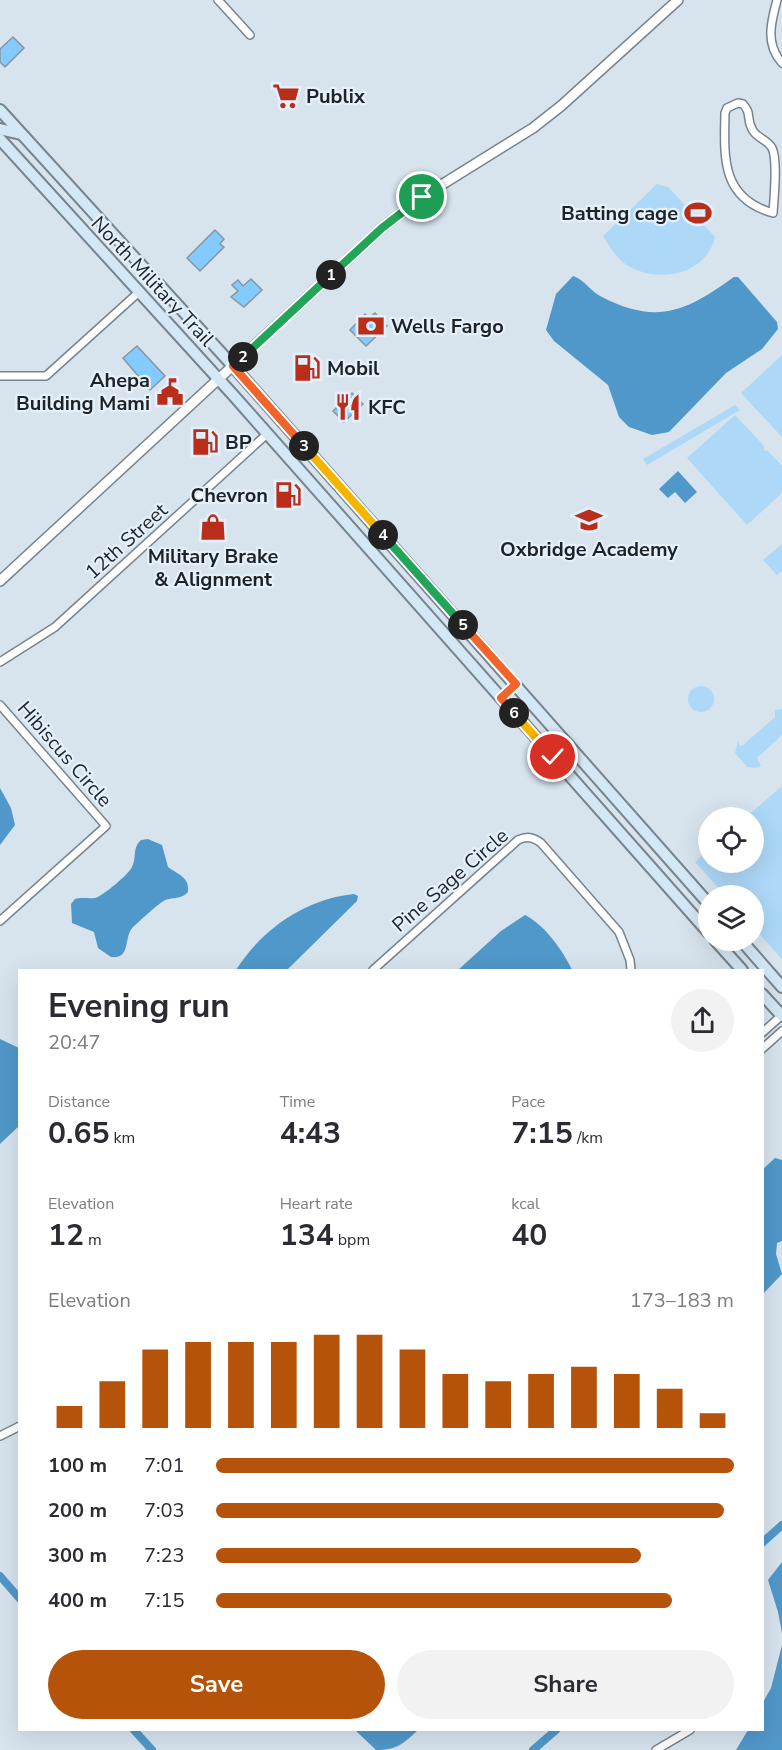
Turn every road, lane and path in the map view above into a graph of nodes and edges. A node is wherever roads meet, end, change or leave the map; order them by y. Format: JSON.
{"nodes":[{"id":1,"x":218,"y":0,"type":"edge"},
{"id":2,"x":678,"y":0,"type":"edge"},
{"id":3,"x":777,"y":0,"type":"edge"},
{"id":4,"x":250,"y":35,"type":"dead end"},
{"id":5,"x":782,"y":63,"type":"edge"},
{"id":6,"x":2,"y":115,"type":"edge"},
{"id":7,"x":0,"y":129,"type":"edge"},
{"id":8,"x":24,"y":135,"type":"junction"},
{"id":9,"x":0,"y":139,"type":"edge"},
{"id":10,"x":773,"y":213,"type":"junction"},
{"id":11,"x":782,"y":213,"type":"edge"},
{"id":12,"x":139,"y":292,"type":"junction"},
{"id":13,"x":233,"y":366,"type":"junction"},
{"id":14,"x":0,"y":376,"type":"edge"},
{"id":15,"x":218,"y":379,"type":"junction"},
{"id":16,"x":267,"y":434,"type":"junction"},
{"id":17,"x":0,"y":581,"type":"edge"},
{"id":18,"x":0,"y":662,"type":"edge"},
{"id":19,"x":516,"y":684,"type":"junction"},
{"id":20,"x":501,"y":698,"type":"junction"},
{"id":21,"x":0,"y":705,"type":"edge"},
{"id":22,"x":698,"y":892,"type":"edge"},
{"id":23,"x":0,"y":921,"type":"edge"},
{"id":24,"x":698,"y":921,"type":"edge"},
{"id":25,"x":725,"y":951,"type":"edge"},
{"id":26,"x":751,"y":951,"type":"edge"},
{"id":27,"x":374,"y":969,"type":"edge"},
{"id":28,"x":631,"y":969,"type":"edge"},
{"id":29,"x":741,"y":969,"type":"edge"},
{"id":30,"x":782,"y":987,"type":"edge"},
{"id":31,"x":764,"y":996,"type":"edge"},
{"id":32,"x":782,"y":1016,"type":"edge"},
{"id":33,"x":764,"y":1031,"type":"edge"},
{"id":34,"x":782,"y":1031,"type":"edge"},
{"id":35,"x":764,"y":1047,"type":"edge"},
{"id":36,"x":18,"y":1427,"type":"edge"},
{"id":37,"x":0,"y":1436,"type":"edge"},
{"id":38,"x":688,"y":1731,"type":"edge"},
{"id":39,"x":656,"y":1750,"type":"edge"}],
"edges":[{"from":1,"to":4,"type":"street"},
{"from":2,"to":13,"type":"street"},
{"from":3,"to":5,"type":"street"},
{"from":6,"to":8,"type":"main road","name":"North Military Trail"},
{"from":7,"to":8,"type":"main road"},
{"from":8,"to":13,"type":"main road","name":"North Military Trail"},
{"from":9,"to":12,"type":"main road","name":"North Military Trail"},
{"from":10,"to":10,"type":"street"},
{"from":10,"to":11,"type":"street"},
{"from":12,"to":14,"type":"street"},
{"from":12,"to":15,"type":"main road","name":"North Military Trail"},
{"from":13,"to":15,"type":"street"},
{"from":13,"to":19,"type":"main road","name":"North Military Trail"},
{"from":15,"to":16,"type":"main road","name":"North Military Trail"},
{"from":15,"to":17,"type":"street"},
{"from":16,"to":18,"type":"street","name":"12th Street"},
{"from":16,"to":20,"type":"main road","name":"North Military Trail"},
{"from":19,"to":20,"type":"main road"},
{"from":19,"to":22,"type":"main road","name":"North Military Trail"},
{"from":20,"to":24,"type":"main road","name":"North Military Trail"},
{"from":21,"to":23,"type":"street","name":"Hibiscus Circle"},
{"from":25,"to":29,"type":"main road"},
{"from":26,"to":30,"type":"main road"},
{"from":27,"to":28,"type":"street","name":"Pine Sage Circle"},
{"from":31,"to":32,"type":"main road"},
{"from":32,"to":33,"type":"street"},
{"from":34,"to":35,"type":"street"},
{"from":36,"to":37,"type":"street"},
{"from":38,"to":39,"type":"street"}]}
